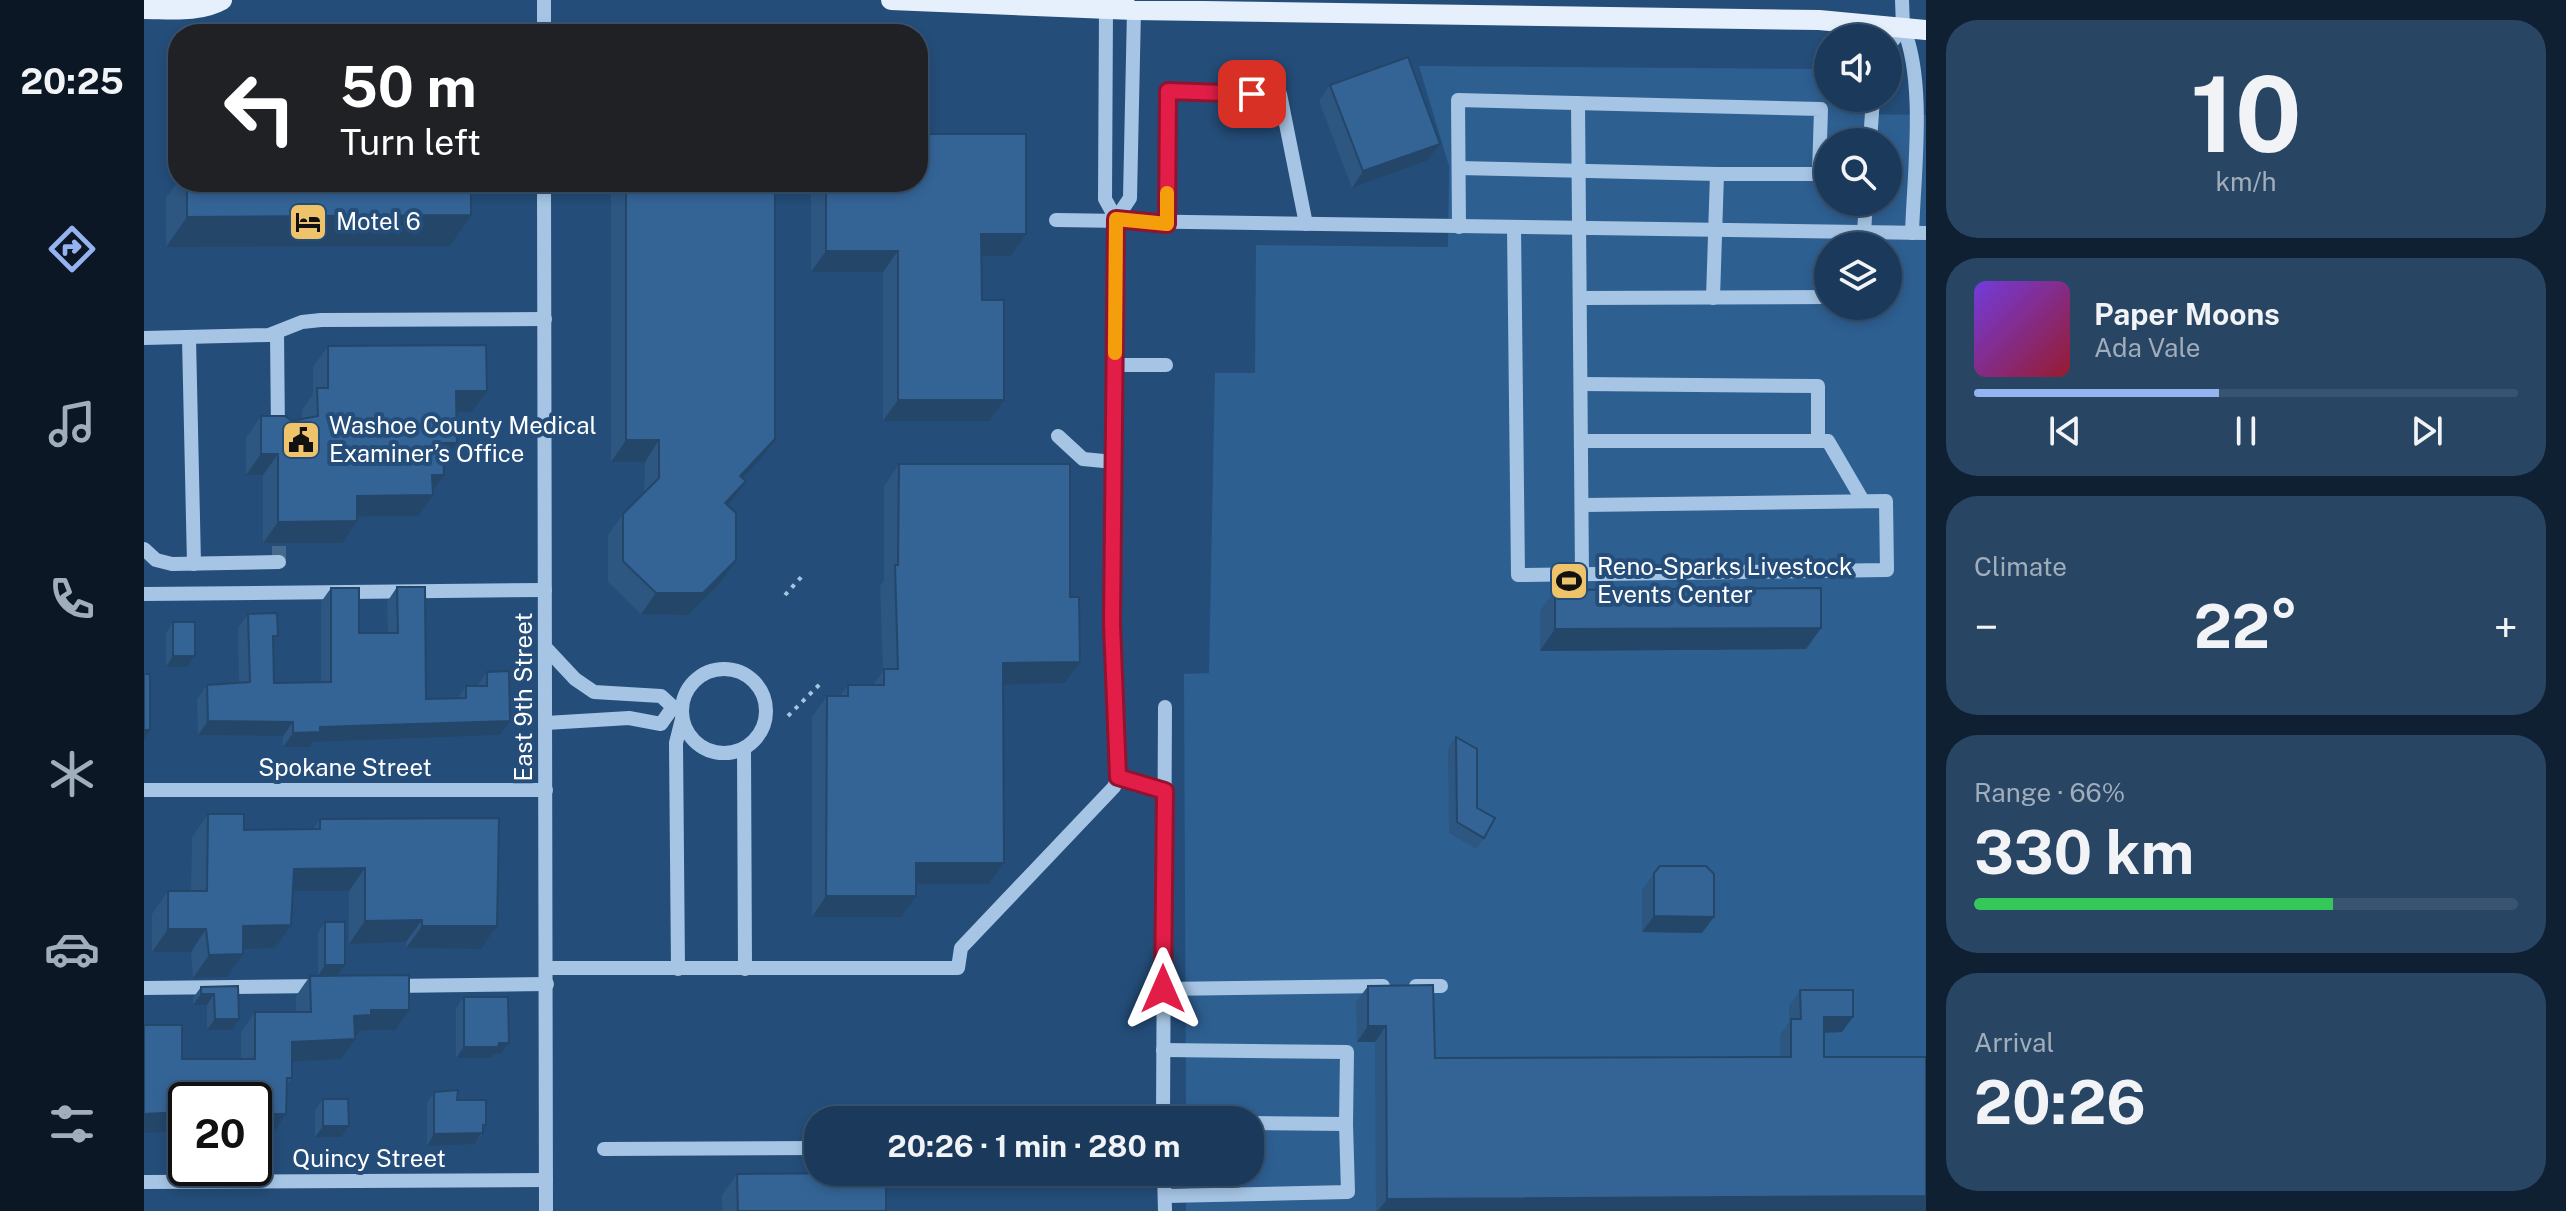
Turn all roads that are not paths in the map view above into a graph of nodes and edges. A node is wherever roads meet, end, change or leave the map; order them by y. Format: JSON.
{"nodes":[{"id":1,"x":222,"y":0,"type":"edge"},
{"id":2,"x":544,"y":0,"type":"edge"},
{"id":3,"x":891,"y":0,"type":"edge"},
{"id":4,"x":1902,"y":0,"type":"edge"},
{"id":5,"x":144,"y":9,"type":"edge"},
{"id":6,"x":1106,"y":9,"type":"junction"},
{"id":7,"x":1134,"y":10,"type":"junction"},
{"id":8,"x":544,"y":24,"type":"edge"},
{"id":9,"x":1903,"y":27,"type":"junction"},
{"id":10,"x":1926,"y":30,"type":"edge"},
{"id":11,"x":1578,"y":103,"type":"junction"},
{"id":12,"x":1459,"y":168,"type":"junction"},
{"id":13,"x":1579,"y":171,"type":"junction"},
{"id":14,"x":1717,"y":174,"type":"junction"},
{"id":15,"x":544,"y":192,"type":"edge"},
{"id":16,"x":1865,"y":216,"type":"edge"},
{"id":17,"x":1116,"y":219,"type":"junction"},
{"id":18,"x":1056,"y":220,"type":"dead end"},
{"id":19,"x":1167,"y":224,"type":"junction"},
{"id":20,"x":1306,"y":224,"type":"junction"},
{"id":21,"x":1459,"y":227,"type":"junction"},
{"id":22,"x":1514,"y":227,"type":"junction"},
{"id":23,"x":1581,"y":227,"type":"junction"},
{"id":24,"x":1716,"y":229,"type":"junction"},
{"id":25,"x":1864,"y":232,"type":"joint"},
{"id":26,"x":1919,"y":233,"type":"edge"},
{"id":27,"x":1814,"y":297,"type":"edge"},
{"id":28,"x":1582,"y":298,"type":"junction"},
{"id":29,"x":1713,"y":298,"type":"junction"},
{"id":30,"x":545,"y":319,"type":"junction"},
{"id":31,"x":277,"y":333,"type":"junction"},
{"id":32,"x":144,"y":338,"type":"edge"},
{"id":33,"x":189,"y":338,"type":"junction"},
{"id":34,"x":1115,"y":365,"type":"junction"},
{"id":35,"x":1166,"y":365,"type":"dead end"},
{"id":36,"x":1583,"y":384,"type":"junction"},
{"id":37,"x":278,"y":432,"type":"edge"},
{"id":38,"x":1058,"y":436,"type":"dead end"},
{"id":39,"x":1584,"y":441,"type":"junction"},
{"id":40,"x":1818,"y":441,"type":"junction"},
{"id":41,"x":1114,"y":462,"type":"junction"},
{"id":42,"x":1863,"y":501,"type":"junction"},
{"id":43,"x":1584,"y":505,"type":"junction"},
{"id":44,"x":144,"y":549,"type":"edge"},
{"id":45,"x":279,"y":562,"type":"dead end"},
{"id":46,"x":194,"y":564,"type":"junction"},
{"id":47,"x":1582,"y":574,"type":"junction"},
{"id":48,"x":545,"y":590,"type":"junction"},
{"id":49,"x":144,"y":594,"type":"edge"},
{"id":50,"x":546,"y":648,"type":"junction"},
{"id":51,"x":1165,"y":707,"type":"dead end"},
{"id":52,"x":679,"y":711,"type":"junction"},
{"id":53,"x":546,"y":723,"type":"junction"},
{"id":54,"x":744,"y":749,"type":"junction"},
{"id":55,"x":1118,"y":777,"type":"junction"},
{"id":56,"x":144,"y":790,"type":"edge"},
{"id":57,"x":546,"y":790,"type":"junction"},
{"id":58,"x":1165,"y":791,"type":"junction"},
{"id":59,"x":547,"y":968,"type":"junction"},
{"id":60,"x":678,"y":969,"type":"junction"},
{"id":61,"x":745,"y":969,"type":"junction"},
{"id":62,"x":547,"y":984,"type":"junction"},
{"id":63,"x":345,"y":986,"type":"edge"},
{"id":64,"x":376,"y":986,"type":"edge"},
{"id":65,"x":1441,"y":986,"type":"dead end"},
{"id":66,"x":144,"y":988,"type":"edge"},
{"id":67,"x":1163,"y":989,"type":"junction"},
{"id":68,"x":1163,"y":1050,"type":"junction"},
{"id":69,"x":1163,"y":1106,"type":"edge"},
{"id":70,"x":1264,"y":1123,"type":"edge"},
{"id":71,"x":1346,"y":1124,"type":"junction"},
{"id":72,"x":804,"y":1148,"type":"edge"},
{"id":73,"x":604,"y":1149,"type":"dead end"},
{"id":74,"x":546,"y":1180,"type":"junction"},
{"id":75,"x":144,"y":1182,"type":"edge"},
{"id":76,"x":1166,"y":1204,"type":"edge"},
{"id":77,"x":546,"y":1211,"type":"edge"}],
"edges":[{"from":1,"to":5,"type":"main road"},
{"from":2,"to":8,"type":"street"},
{"from":3,"to":6,"type":"main road"},
{"from":4,"to":9,"type":"street"},
{"from":6,"to":7,"type":"main road"},
{"from":6,"to":17,"type":"street"},
{"from":7,"to":9,"type":"main road"},
{"from":7,"to":17,"type":"street"},
{"from":9,"to":10,"type":"main road"},
{"from":9,"to":26,"type":"street"},
{"from":11,"to":12,"type":"street"},
{"from":11,"to":13,"type":"street"},
{"from":11,"to":14,"type":"street"},
{"from":12,"to":13,"type":"street"},
{"from":12,"to":21,"type":"street"},
{"from":13,"to":14,"type":"street"},
{"from":13,"to":23,"type":"street"},
{"from":14,"to":24,"type":"street"},
{"from":15,"to":30,"type":"street","name":"East 9th Street"},
{"from":16,"to":25,"type":"street"},
{"from":17,"to":18,"type":"street"},
{"from":17,"to":19,"type":"street"},
{"from":17,"to":34,"type":"street"},
{"from":19,"to":20,"type":"street"},
{"from":19,"to":20,"type":"street"},
{"from":20,"to":21,"type":"street"},
{"from":21,"to":22,"type":"street"},
{"from":22,"to":23,"type":"street"},
{"from":22,"to":47,"type":"street"},
{"from":23,"to":24,"type":"street"},
{"from":23,"to":28,"type":"street"},
{"from":24,"to":25,"type":"street"},
{"from":24,"to":29,"type":"street"},
{"from":27,"to":29,"type":"street"},
{"from":28,"to":29,"type":"street"},
{"from":28,"to":36,"type":"street"},
{"from":30,"to":31,"type":"street"},
{"from":30,"to":48,"type":"street","name":"East 9th Street"},
{"from":31,"to":33,"type":"street"},
{"from":31,"to":37,"type":"street"},
{"from":32,"to":33,"type":"street"},
{"from":33,"to":46,"type":"street"},
{"from":34,"to":35,"type":"street"},
{"from":34,"to":41,"type":"street"},
{"from":36,"to":39,"type":"street"},
{"from":36,"to":40,"type":"street"},
{"from":38,"to":41,"type":"street"},
{"from":39,"to":40,"type":"street"},
{"from":39,"to":43,"type":"street"},
{"from":40,"to":42,"type":"street"},
{"from":41,"to":55,"type":"street"},
{"from":42,"to":43,"type":"street"},
{"from":42,"to":47,"type":"street"},
{"from":43,"to":47,"type":"street"},
{"from":44,"to":46,"type":"street"},
{"from":45,"to":46,"type":"street"},
{"from":48,"to":49,"type":"street"},
{"from":48,"to":50,"type":"street","name":"East 9th Street"},
{"from":50,"to":52,"type":"street"},
{"from":50,"to":53,"type":"street","name":"East 9th Street"},
{"from":51,"to":58,"type":"street"},
{"from":52,"to":53,"type":"street"},
{"from":52,"to":54,"type":"street"},
{"from":52,"to":54,"type":"street"},
{"from":52,"to":60,"type":"street"},
{"from":53,"to":57,"type":"street","name":"East 9th Street"},
{"from":54,"to":61,"type":"street"},
{"from":55,"to":58,"type":"street"},
{"from":55,"to":61,"type":"street"},
{"from":56,"to":57,"type":"street","name":"Spokane Street"},
{"from":57,"to":59,"type":"street","name":"East 9th Street"},
{"from":58,"to":67,"type":"street"},
{"from":59,"to":60,"type":"street"},
{"from":59,"to":62,"type":"street","name":"East 9th Street"},
{"from":60,"to":61,"type":"street"},
{"from":62,"to":64,"type":"street"},
{"from":62,"to":74,"type":"street","name":"East 9th Street"},
{"from":63,"to":66,"type":"street"},
{"from":65,"to":67,"type":"street"},
{"from":67,"to":68,"type":"street"},
{"from":68,"to":69,"type":"street"},
{"from":68,"to":71,"type":"street"},
{"from":70,"to":71,"type":"street"},
{"from":71,"to":76,"type":"street"},
{"from":72,"to":73,"type":"street"},
{"from":74,"to":75,"type":"street","name":"Quincy Street"},
{"from":74,"to":77,"type":"street","name":"East 9th Street"}]}
